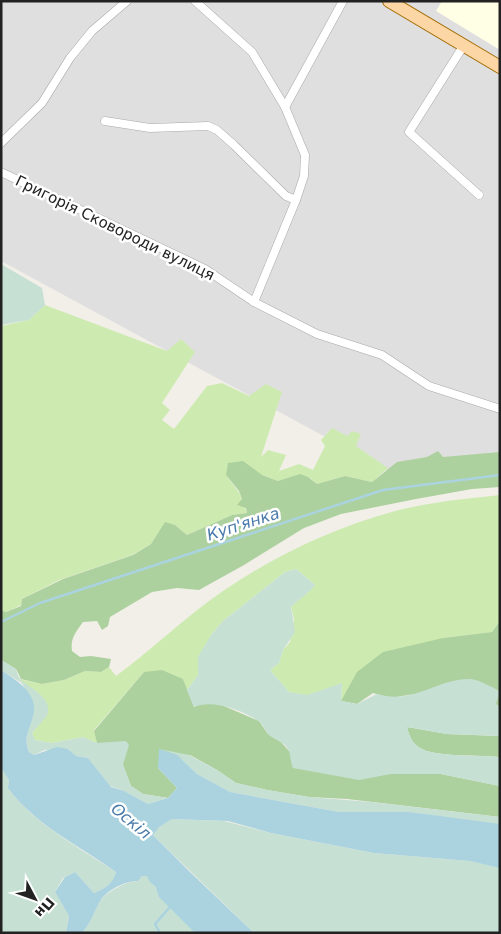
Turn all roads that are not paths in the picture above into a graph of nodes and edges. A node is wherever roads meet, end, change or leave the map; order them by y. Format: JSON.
{"nodes":[{"id":1,"x":127,"y":1,"type":"edge"},
{"id":2,"x":195,"y":1,"type":"edge"},
{"id":3,"x":343,"y":1,"type":"edge"},
{"id":4,"x":389,"y":1,"type":"edge"},
{"id":5,"x":464,"y":45,"type":"junction"},
{"id":6,"x":500,"y":67,"type":"edge"},
{"id":7,"x":285,"y":107,"type":"junction"},
{"id":8,"x":105,"y":122,"type":"dead end"},
{"id":9,"x":1,"y":143,"type":"edge"},
{"id":10,"x":1,"y":172,"type":"edge"},
{"id":11,"x":479,"y":196,"type":"dead end"},
{"id":12,"x":296,"y":200,"type":"junction"},
{"id":13,"x":254,"y":302,"type":"junction"},
{"id":14,"x":500,"y":409,"type":"edge"}],
"edges":[{"from":1,"to":9,"type":"street"},
{"from":2,"to":7,"type":"street"},
{"from":3,"to":7,"type":"street"},
{"from":4,"to":5,"type":"main road"},
{"from":5,"to":6,"type":"main road"},
{"from":5,"to":11,"type":"street"},
{"from":7,"to":12,"type":"street"},
{"from":8,"to":12,"type":"street"},
{"from":10,"to":13,"type":"street","name":"Григорія Сковороди вулиця"},
{"from":12,"to":13,"type":"street"},
{"from":13,"to":14,"type":"street","name":"Григорія Сковороди вулиця"}]}
